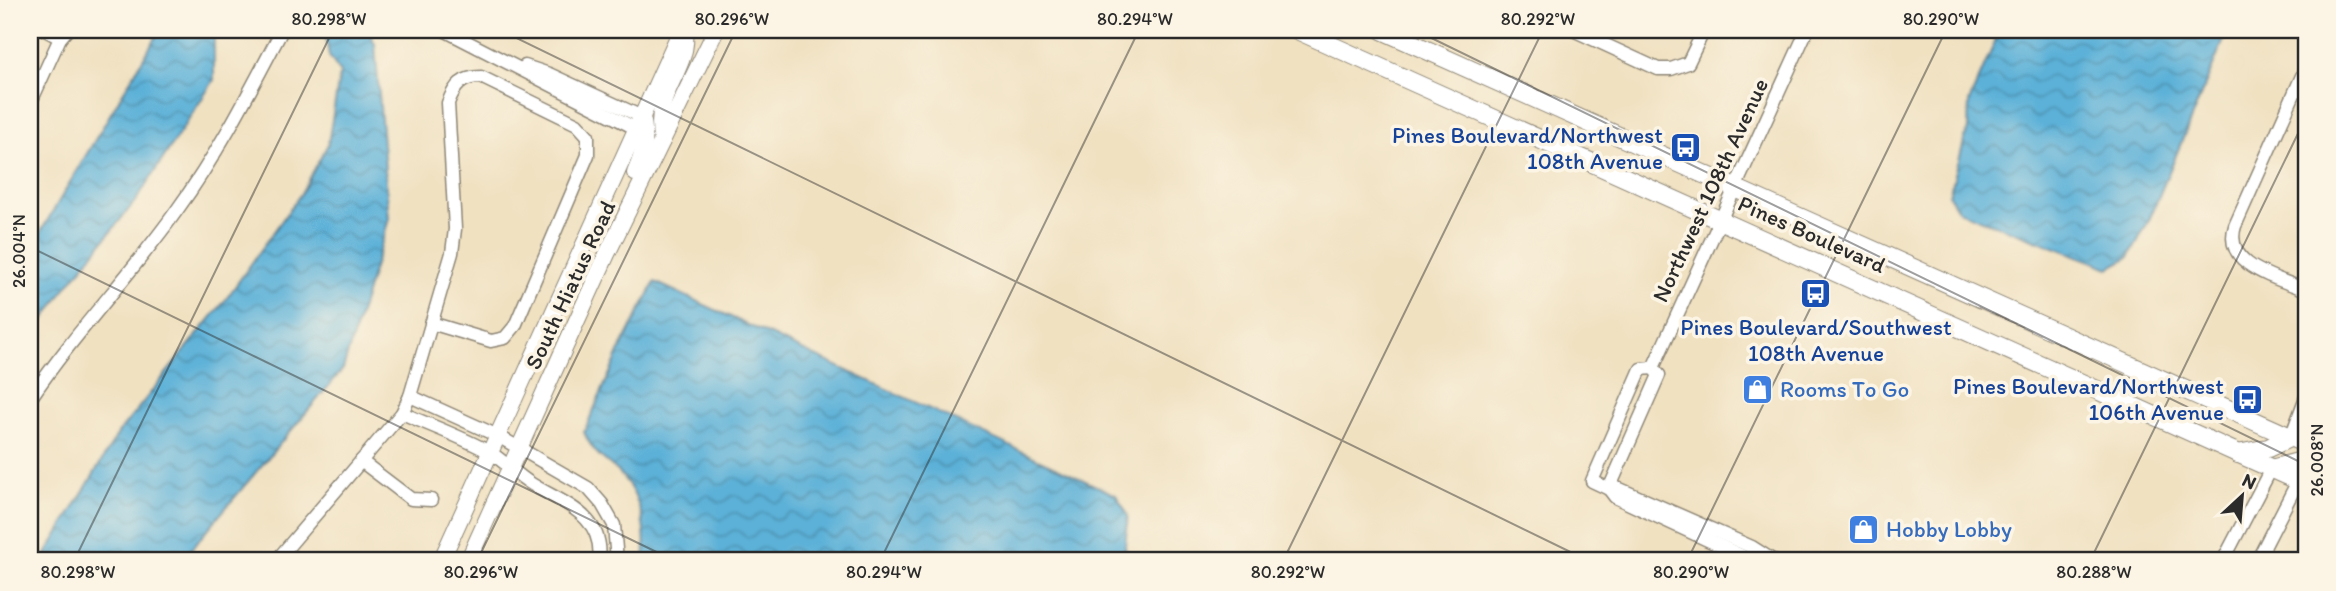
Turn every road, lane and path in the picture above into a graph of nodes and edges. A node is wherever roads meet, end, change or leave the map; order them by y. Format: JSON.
{"nodes":[{"id":1,"x":45,"y":30,"type":"edge"},
{"id":2,"x":282,"y":30,"type":"edge"},
{"id":3,"x":443,"y":30,"type":"edge"},
{"id":4,"x":683,"y":30,"type":"edge"},
{"id":5,"x":716,"y":30,"type":"edge"},
{"id":6,"x":1297,"y":30,"type":"edge"},
{"id":7,"x":1382,"y":30,"type":"edge"},
{"id":8,"x":1573,"y":30,"type":"edge"},
{"id":9,"x":1704,"y":30,"type":"edge"},
{"id":10,"x":1807,"y":30,"type":"edge"},
{"id":11,"x":63,"y":34,"type":"edge"},
{"id":12,"x":2306,"y":67,"type":"edge"},
{"id":13,"x":30,"y":104,"type":"edge"},
{"id":14,"x":640,"y":123,"type":"junction"},
{"id":15,"x":662,"y":141,"type":"junction"},
{"id":16,"x":1732,"y":188,"type":"junction"},
{"id":17,"x":1718,"y":219,"type":"junction"},
{"id":18,"x":607,"y":254,"type":"junction"},
{"id":19,"x":2306,"y":290,"type":"edge"},
{"id":20,"x":431,"y":323,"type":"junction"},
{"id":21,"x":1653,"y":368,"type":"junction"},
{"id":22,"x":410,"y":396,"type":"junction"},
{"id":23,"x":2306,"y":397,"type":"edge"},
{"id":24,"x":30,"y":399,"type":"edge"},
{"id":25,"x":402,"y":413,"type":"junction"},
{"id":26,"x":2306,"y":422,"type":"edge"},
{"id":27,"x":498,"y":436,"type":"junction"},
{"id":28,"x":2299,"y":441,"type":"edge"},
{"id":29,"x":520,"y":448,"type":"junction"},
{"id":30,"x":491,"y":453,"type":"junction"},
{"id":31,"x":2238,"y":454,"type":"junction"},
{"id":32,"x":2306,"y":460,"type":"edge"},
{"id":33,"x":361,"y":461,"type":"junction"},
{"id":34,"x":510,"y":468,"type":"junction"},
{"id":35,"x":2271,"y":468,"type":"junction"},
{"id":36,"x":2302,"y":483,"type":"edge"},
{"id":37,"x":1609,"y":489,"type":"junction"},
{"id":38,"x":431,"y":500,"type":"dead end"},
{"id":39,"x":281,"y":559,"type":"edge"},
{"id":40,"x":442,"y":561,"type":"edge"},
{"id":41,"x":468,"y":561,"type":"edge"},
{"id":42,"x":599,"y":561,"type":"edge"},
{"id":43,"x":617,"y":561,"type":"edge"},
{"id":44,"x":1753,"y":561,"type":"edge"},
{"id":45,"x":1774,"y":561,"type":"edge"},
{"id":46,"x":2223,"y":561,"type":"edge"},
{"id":47,"x":2257,"y":561,"type":"edge"}],
"edges":[{"from":1,"to":11,"type":"street"},
{"from":2,"to":24,"type":"street"},
{"from":3,"to":14,"type":"street"},
{"from":4,"to":14,"type":"main road","name":"South Hiatus Road"},
{"from":4,"to":15,"type":"main road"},
{"from":5,"to":15,"type":"main road","name":"South Hiatus Road"},
{"from":6,"to":17,"type":"highway","name":"Pines Boulevard"},
{"from":7,"to":16,"type":"highway","name":"Pines Boulevard"},
{"from":8,"to":9,"type":"street"},
{"from":10,"to":16,"type":"street","name":"Northwest 108th Avenue"},
{"from":11,"to":13,"type":"street"},
{"from":12,"to":19,"type":"street"},
{"from":14,"to":18,"type":"main road"},
{"from":14,"to":27,"type":"main road","name":"South Hiatus Road"},
{"from":15,"to":18,"type":"main road","name":"South Hiatus Road"},
{"from":16,"to":17,"type":"street","name":"Northwest 108th Avenue"},
{"from":16,"to":28,"type":"highway","name":"Pines Boulevard"},
{"from":17,"to":21,"type":"street","name":"Northwest 108th Avenue"},
{"from":17,"to":31,"type":"highway","name":"Pines Boulevard"},
{"from":18,"to":29,"type":"main road","name":"South Hiatus Road"},
{"from":20,"to":20,"type":"street"},
{"from":20,"to":22,"type":"street"},
{"from":21,"to":37,"type":"street","name":"Northwest 108th Avenue"},
{"from":21,"to":37,"type":"street","name":"Northwest 108th Avenue"},
{"from":22,"to":25,"type":"street"},
{"from":22,"to":27,"type":"street"},
{"from":23,"to":28,"type":"street"},
{"from":25,"to":30,"type":"street"},
{"from":25,"to":33,"type":"street"},
{"from":26,"to":28,"type":"street"},
{"from":27,"to":29,"type":"street"},
{"from":27,"to":30,"type":"main road","name":"South Hiatus Road"},
{"from":28,"to":31,"type":"highway"},
{"from":29,"to":34,"type":"main road","name":"South Hiatus Road"},
{"from":29,"to":43,"type":"street"},
{"from":30,"to":34,"type":"street"},
{"from":30,"to":40,"type":"main road","name":"South Hiatus Road"},
{"from":31,"to":35,"type":"highway","name":"Pines Boulevard"},
{"from":32,"to":35,"type":"highway"},
{"from":33,"to":38,"type":"street"},
{"from":33,"to":39,"type":"street"},
{"from":34,"to":41,"type":"main road","name":"South Hiatus Road"},
{"from":34,"to":42,"type":"street"},
{"from":35,"to":36,"type":"highway","name":"Pines Boulevard"},
{"from":35,"to":46,"type":"street"},
{"from":36,"to":47,"type":"street"},
{"from":37,"to":44,"type":"street"},
{"from":37,"to":45,"type":"street"}]}
